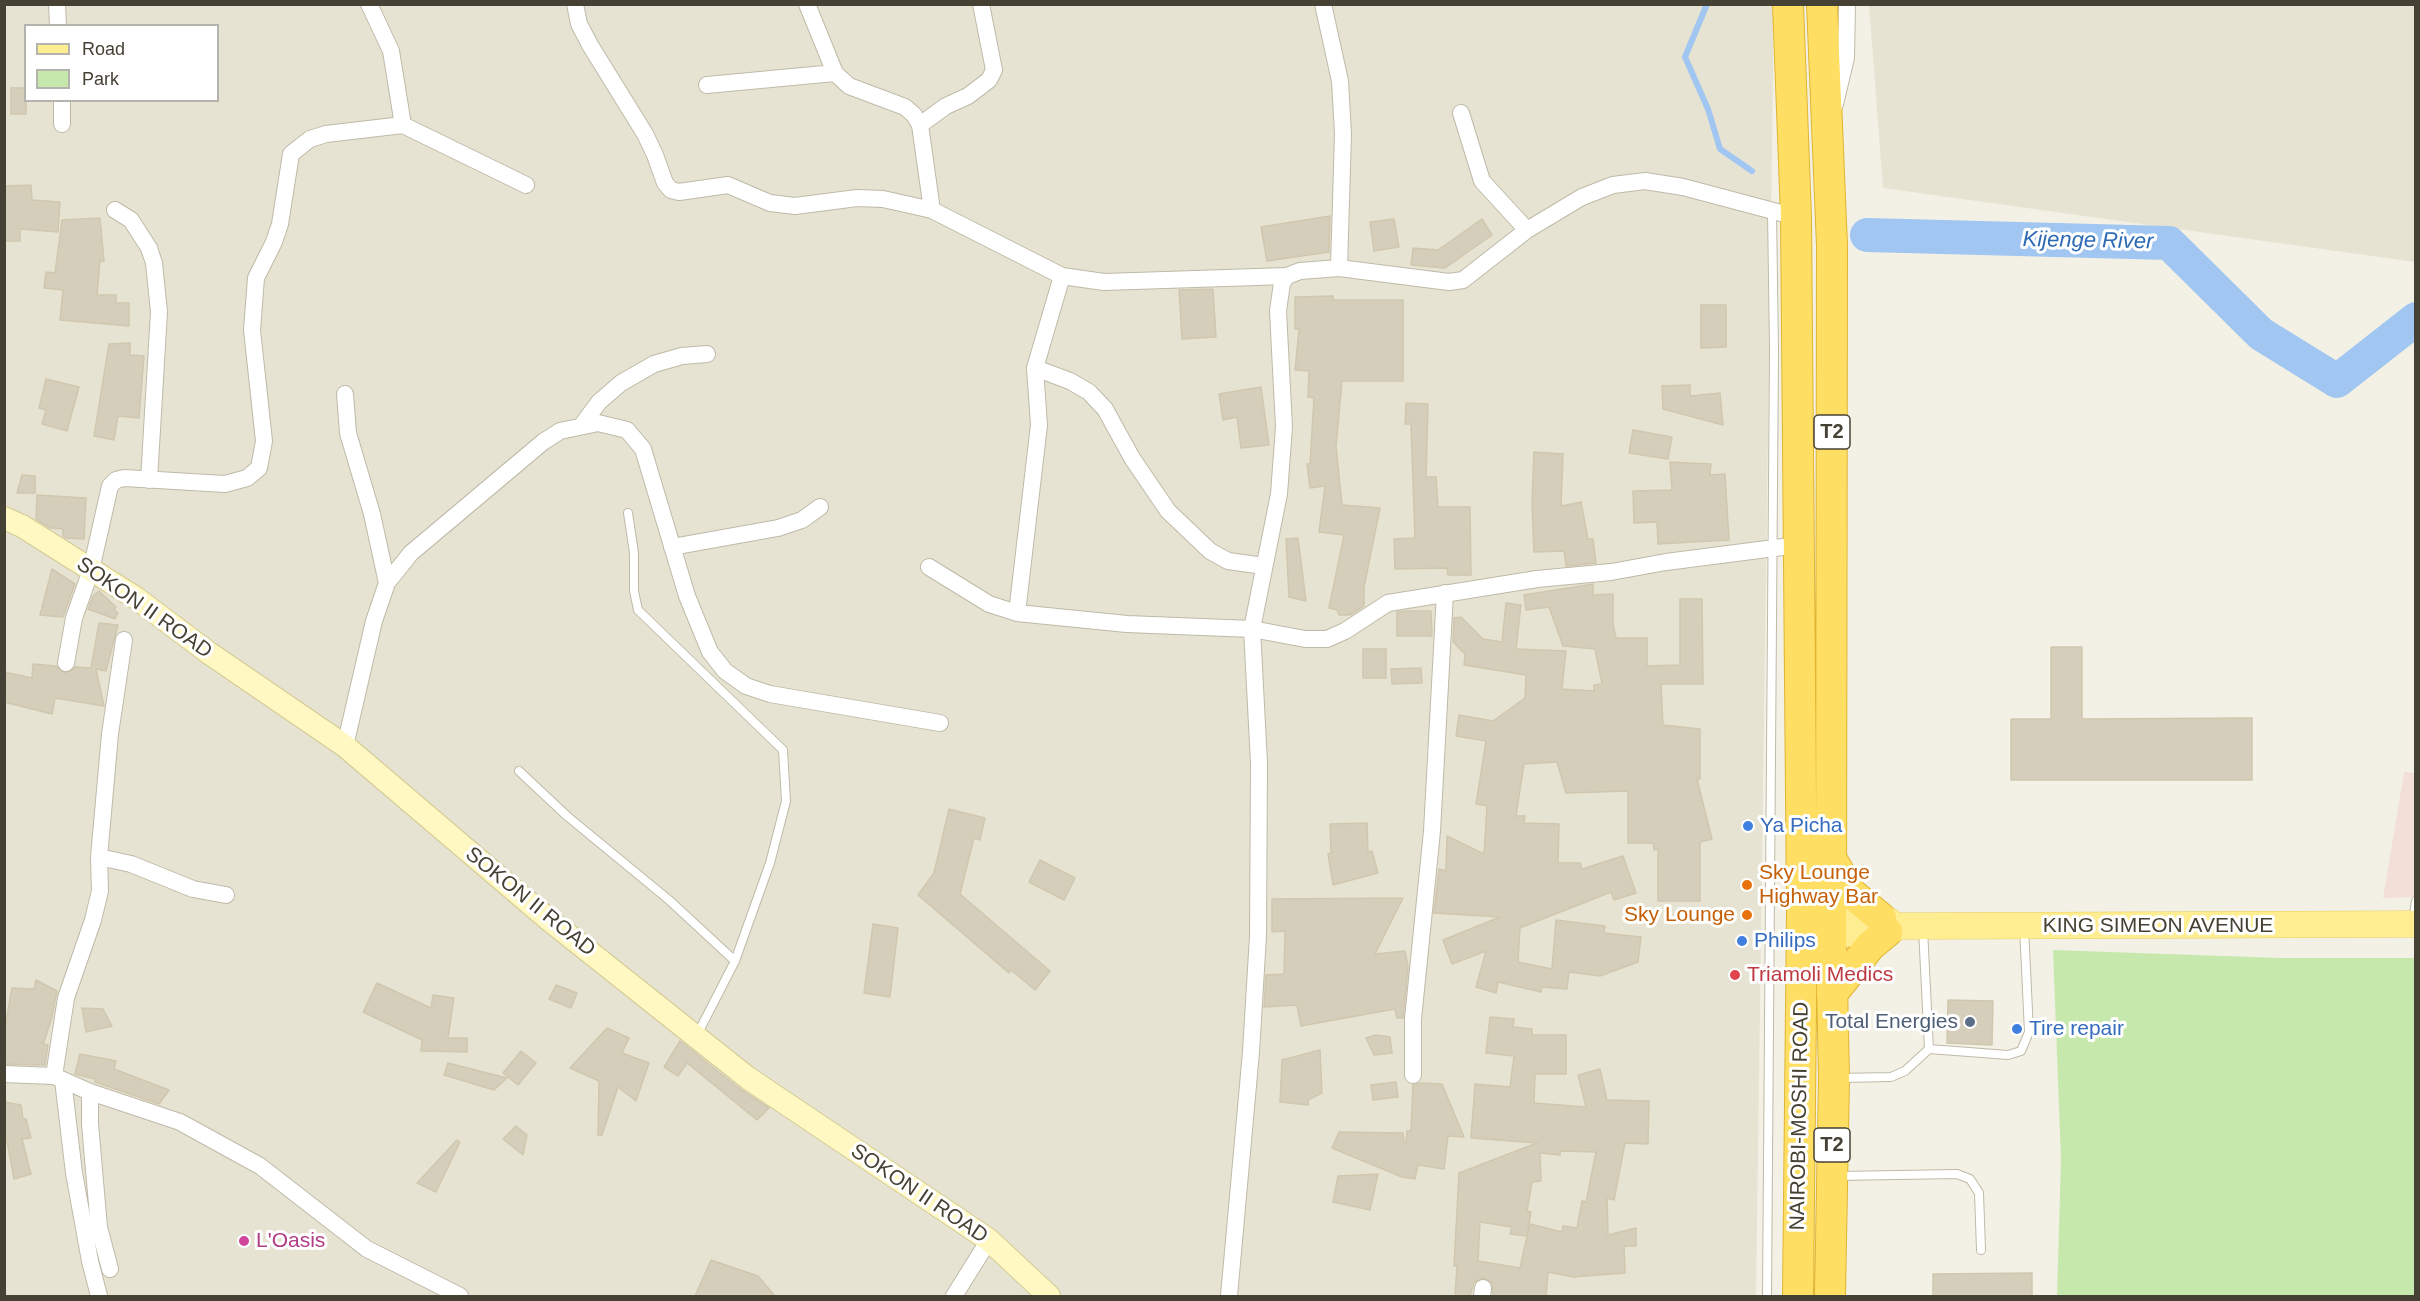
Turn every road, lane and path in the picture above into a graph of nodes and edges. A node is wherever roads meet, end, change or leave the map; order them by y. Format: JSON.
{"nodes":[{"id":1,"x":57,"y":4,"type":"edge"},
{"id":2,"x":369,"y":4,"type":"edge"},
{"id":3,"x":574,"y":4,"type":"edge"},
{"id":4,"x":807,"y":4,"type":"edge"},
{"id":5,"x":981,"y":4,"type":"edge"},
{"id":6,"x":1323,"y":4,"type":"edge"},
{"id":7,"x":1788,"y":4,"type":"edge"},
{"id":8,"x":1822,"y":4,"type":"edge"},
{"id":9,"x":1847,"y":4,"type":"edge"},
{"id":10,"x":58,"y":24,"type":"edge"},
{"id":11,"x":835,"y":73,"type":"junction"},
{"id":12,"x":707,"y":85,"type":"dead end"},
{"id":13,"x":62,"y":102,"type":"edge"},
{"id":14,"x":1461,"y":113,"type":"dead end"},
{"id":15,"x":62,"y":124,"type":"dead end"},
{"id":16,"x":403,"y":124,"type":"junction"},
{"id":17,"x":920,"y":125,"type":"junction"},
{"id":18,"x":1827,"y":136,"type":"junction"},
{"id":19,"x":526,"y":185,"type":"dead end"},
{"id":20,"x":115,"y":210,"type":"dead end"},
{"id":21,"x":932,"y":210,"type":"junction"},
{"id":22,"x":1784,"y":214,"type":"junction"},
{"id":23,"x":1527,"y":230,"type":"junction"},
{"id":24,"x":1339,"y":268,"type":"junction"},
{"id":25,"x":1062,"y":276,"type":"junction"},
{"id":26,"x":1287,"y":276,"type":"junction"},
{"id":27,"x":706,"y":354,"type":"dead end"},
{"id":28,"x":1035,"y":368,"type":"junction"},
{"id":29,"x":345,"y":394,"type":"dead end"},
{"id":30,"x":582,"y":425,"type":"junction"},
{"id":31,"x":149,"y":480,"type":"junction"},
{"id":32,"x":820,"y":507,"type":"dead end"},
{"id":33,"x":628,"y":513,"type":"dead end"},
{"id":34,"x":4,"y":518,"type":"edge"},
{"id":35,"x":672,"y":547,"type":"junction"},
{"id":36,"x":1785,"y":547,"type":"junction"},
{"id":37,"x":1264,"y":566,"type":"junction"},
{"id":38,"x":929,"y":567,"type":"dead end"},
{"id":39,"x":91,"y":570,"type":"junction"},
{"id":40,"x":387,"y":583,"type":"junction"},
{"id":41,"x":1445,"y":593,"type":"junction"},
{"id":42,"x":1017,"y":613,"type":"junction"},
{"id":43,"x":1252,"y":629,"type":"junction"},
{"id":44,"x":124,"y":640,"type":"dead end"},
{"id":45,"x":66,"y":663,"type":"dead end"},
{"id":46,"x":940,"y":723,"type":"dead end"},
{"id":47,"x":345,"y":746,"type":"junction"},
{"id":48,"x":519,"y":771,"type":"dead end"},
{"id":49,"x":1801,"y":814,"type":"junction"},
{"id":50,"x":1832,"y":817,"type":"junction"},
{"id":51,"x":99,"y":857,"type":"junction"},
{"id":52,"x":1832,"y":860,"type":"junction"},
{"id":53,"x":226,"y":895,"type":"dead end"},
{"id":54,"x":2414,"y":916,"type":"edge"},
{"id":55,"x":1817,"y":924,"type":"junction"},
{"id":56,"x":1898,"y":925,"type":"junction"},
{"id":57,"x":2024,"y":926,"type":"junction"},
{"id":58,"x":735,"y":961,"type":"junction"},
{"id":59,"x":1832,"y":994,"type":"junction"},
{"id":60,"x":696,"y":1037,"type":"junction"},
{"id":61,"x":1929,"y":1049,"type":"junction"},
{"id":62,"x":4,"y":1074,"type":"edge"},
{"id":63,"x":1413,"y":1075,"type":"dead end"},
{"id":64,"x":59,"y":1078,"type":"junction"},
{"id":65,"x":1834,"y":1078,"type":"junction"},
{"id":66,"x":90,"y":1092,"type":"junction"},
{"id":67,"x":1830,"y":1176,"type":"junction"},
{"id":68,"x":989,"y":1240,"type":"junction"},
{"id":69,"x":1981,"y":1250,"type":"dead end"},
{"id":70,"x":110,"y":1269,"type":"dead end"},
{"id":71,"x":99,"y":1296,"type":"edge"},
{"id":72,"x":460,"y":1296,"type":"edge"},
{"id":73,"x":954,"y":1296,"type":"edge"},
{"id":74,"x":1049,"y":1296,"type":"edge"},
{"id":75,"x":1229,"y":1296,"type":"edge"},
{"id":76,"x":1767,"y":1296,"type":"edge"},
{"id":77,"x":1798,"y":1296,"type":"edge"},
{"id":78,"x":1830,"y":1296,"type":"edge"}],
"edges":[{"from":1,"to":10,"type":"street"},
{"from":2,"to":16,"type":"street"},
{"from":3,"to":21,"type":"street"},
{"from":4,"to":11,"type":"street"},
{"from":5,"to":17,"type":"street"},
{"from":6,"to":24,"type":"street"},
{"from":7,"to":22,"type":"highway","number":"T2"},
{"from":8,"to":18,"type":"highway","number":"T2"},
{"from":9,"to":18,"type":"street"},
{"from":11,"to":12,"type":"street"},
{"from":11,"to":17,"type":"street"},
{"from":13,"to":15,"type":"street"},
{"from":14,"to":23,"type":"street"},
{"from":16,"to":19,"type":"street"},
{"from":16,"to":31,"type":"street"},
{"from":17,"to":21,"type":"street"},
{"from":18,"to":50,"type":"highway","number":"T2"},
{"from":20,"to":31,"type":"street"},
{"from":21,"to":25,"type":"street"},
{"from":22,"to":23,"type":"street"},
{"from":22,"to":36,"type":"highway","number":"T2"},
{"from":23,"to":24,"type":"street"},
{"from":24,"to":26,"type":"street"},
{"from":25,"to":26,"type":"street"},
{"from":25,"to":28,"type":"street"},
{"from":26,"to":37,"type":"street"},
{"from":27,"to":30,"type":"street"},
{"from":28,"to":37,"type":"street"},
{"from":28,"to":42,"type":"street"},
{"from":29,"to":40,"type":"street"},
{"from":30,"to":35,"type":"street"},
{"from":30,"to":40,"type":"street"},
{"from":31,"to":39,"type":"street"},
{"from":32,"to":35,"type":"street"},
{"from":33,"to":58,"type":"lane"},
{"from":34,"to":39,"type":"street","name":"SOKON II ROAD"},
{"from":35,"to":46,"type":"street"},
{"from":36,"to":41,"type":"street"},
{"from":36,"to":49,"type":"highway","number":"T2"},
{"from":36,"to":76,"type":"lane"},
{"from":37,"to":43,"type":"street"},
{"from":38,"to":42,"type":"street"},
{"from":39,"to":45,"type":"street"},
{"from":39,"to":47,"type":"street","name":"SOKON II ROAD"},
{"from":40,"to":47,"type":"street"},
{"from":41,"to":43,"type":"street"},
{"from":41,"to":63,"type":"street"},
{"from":42,"to":43,"type":"street"},
{"from":43,"to":75,"type":"street"},
{"from":44,"to":51,"type":"street"},
{"from":47,"to":60,"type":"street","name":"SOKON II ROAD"},
{"from":48,"to":58,"type":"lane"},
{"from":49,"to":50,"type":"highway"},
{"from":49,"to":55,"type":"highway","number":"T2"},
{"from":50,"to":52,"type":"highway","number":"T2"},
{"from":51,"to":53,"type":"street"},
{"from":51,"to":64,"type":"street"},
{"from":52,"to":55,"type":"highway","number":"T2"},
{"from":52,"to":56,"type":"highway"},
{"from":54,"to":57,"type":"main road","name":"KING SIMEON AVENUE"},
{"from":55,"to":56,"type":"main road","name":"KING SIMEON AVENUE"},
{"from":55,"to":59,"type":"highway","name":"NAIROBI-MOSHI ROAD","number":"T2"},
{"from":55,"to":77,"type":"highway","name":"NAIROBI-MOSHI ROAD","number":"T2"},
{"from":56,"to":57,"type":"main road","name":"KING SIMEON AVENUE"},
{"from":56,"to":59,"type":"highway"},
{"from":56,"to":61,"type":"lane"},
{"from":57,"to":61,"type":"lane"},
{"from":58,"to":60,"type":"lane"},
{"from":59,"to":65,"type":"highway","name":"NAIROBI-MOSHI ROAD","number":"T2"},
{"from":60,"to":68,"type":"street","name":"SOKON II ROAD"},
{"from":61,"to":65,"type":"lane"},
{"from":62,"to":64,"type":"street"},
{"from":64,"to":66,"type":"street"},
{"from":64,"to":71,"type":"street"},
{"from":65,"to":67,"type":"highway","name":"NAIROBI-MOSHI ROAD","number":"T2"},
{"from":66,"to":70,"type":"street"},
{"from":66,"to":72,"type":"street"},
{"from":67,"to":69,"type":"lane"},
{"from":67,"to":78,"type":"highway","name":"NAIROBI-MOSHI ROAD","number":"T2"},
{"from":68,"to":73,"type":"street"},
{"from":68,"to":74,"type":"street","name":"SOKON II ROAD"}]}
